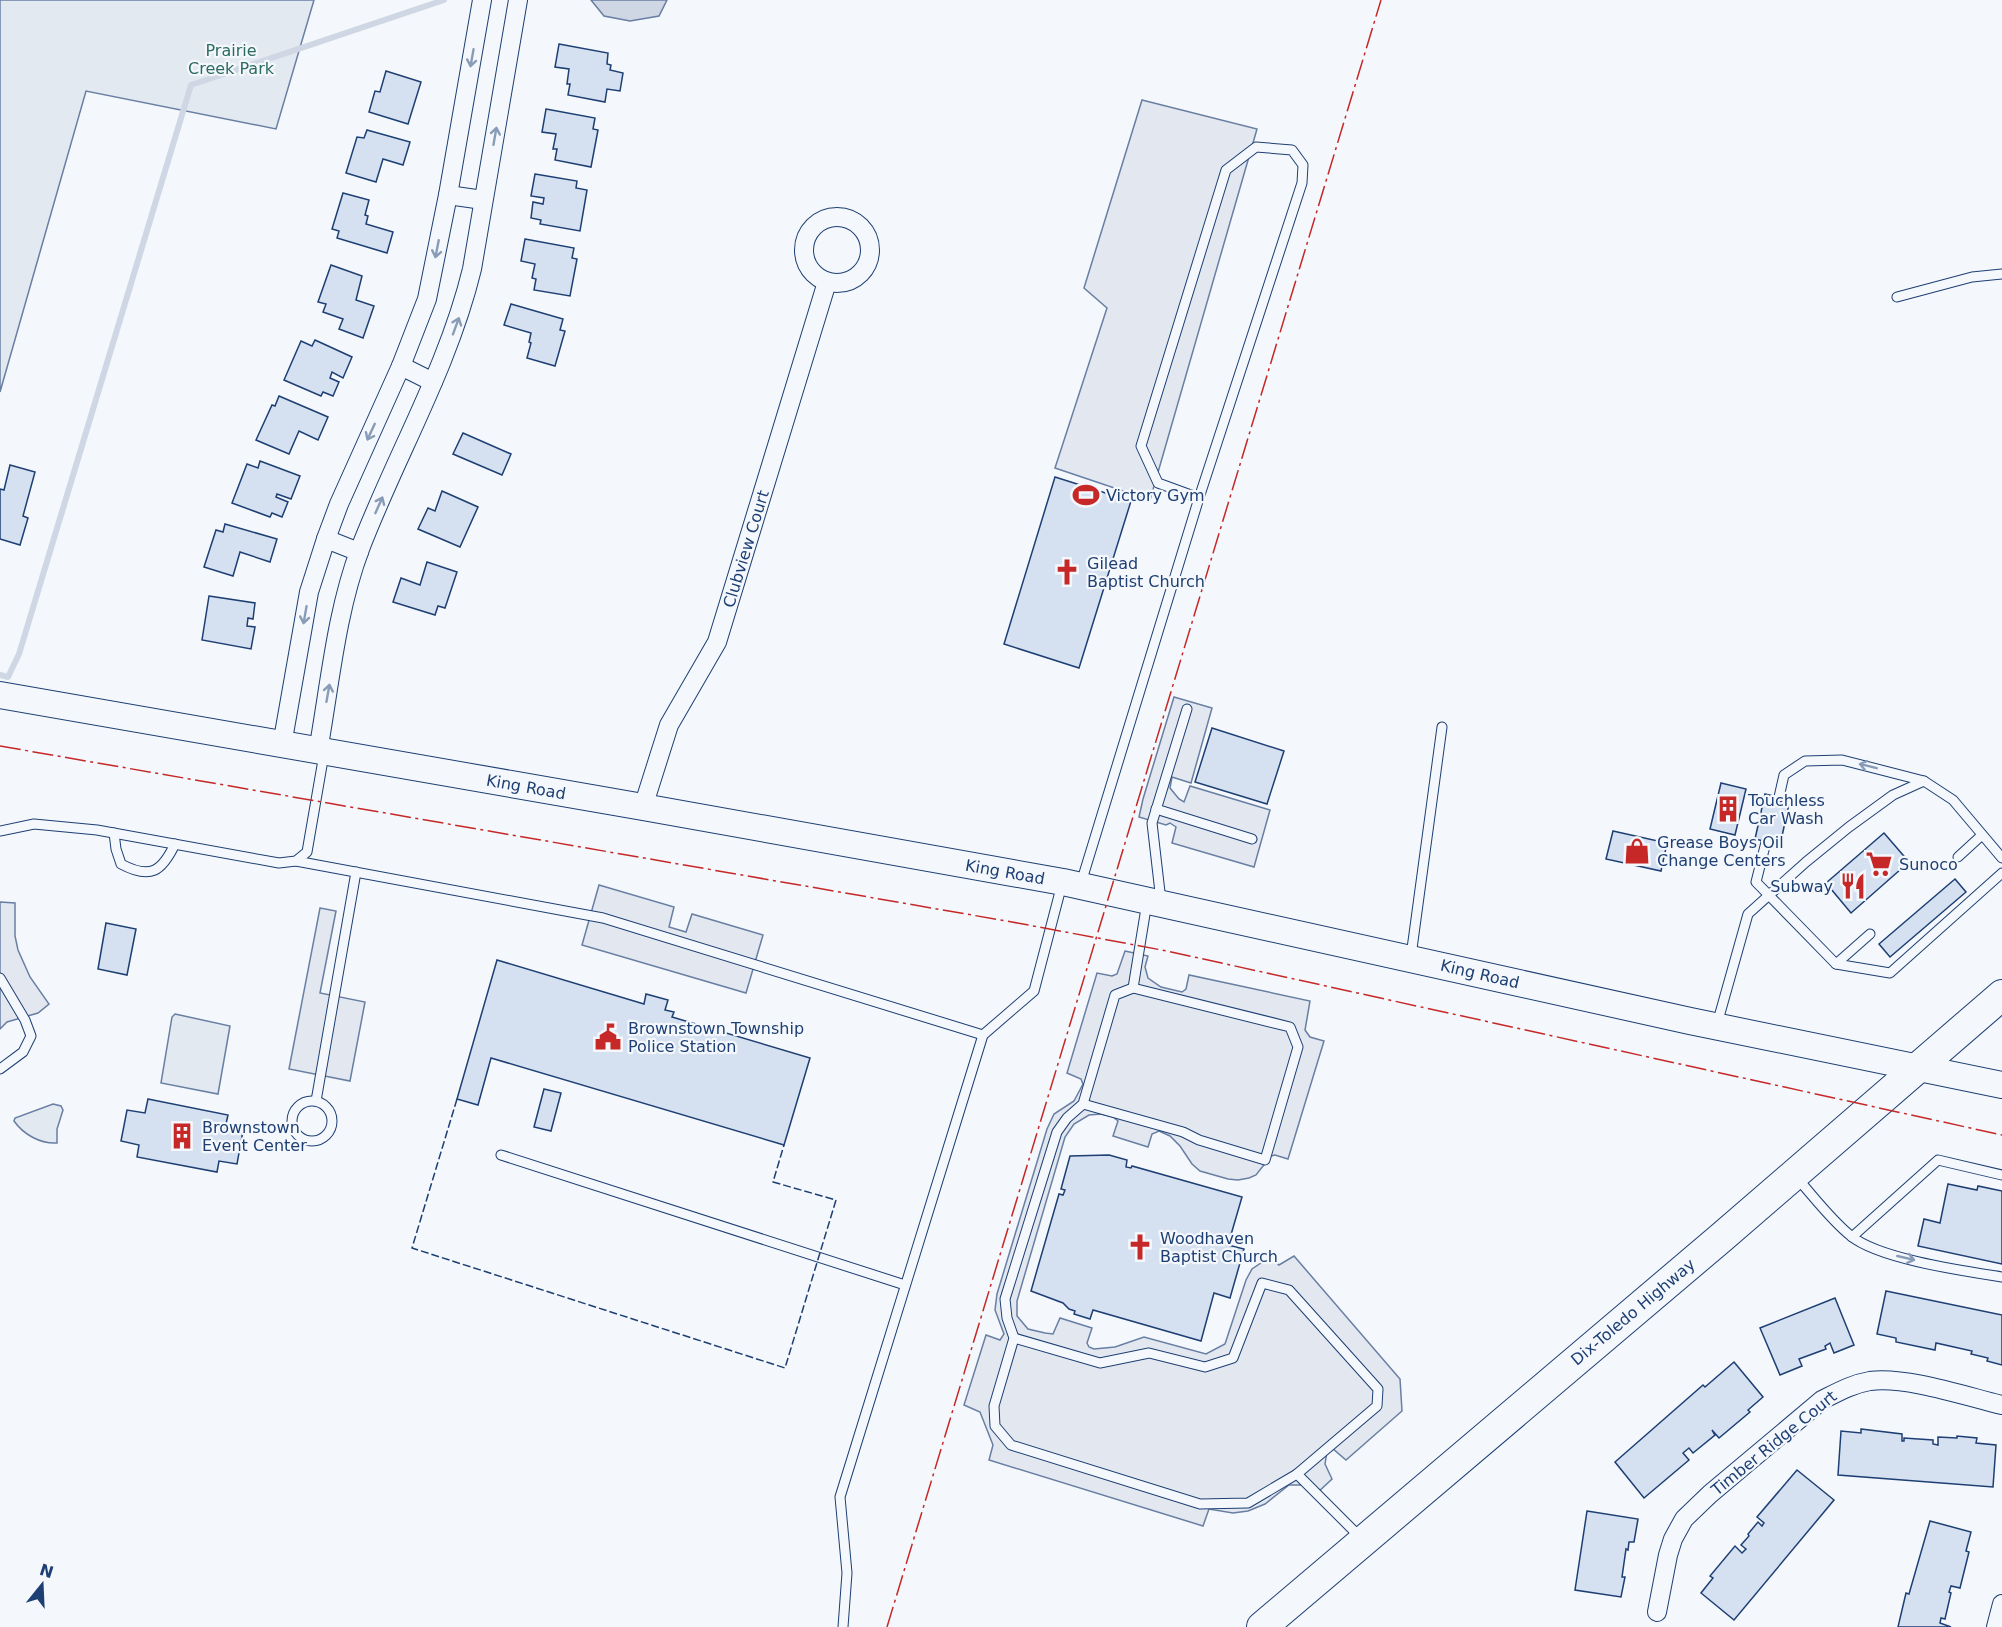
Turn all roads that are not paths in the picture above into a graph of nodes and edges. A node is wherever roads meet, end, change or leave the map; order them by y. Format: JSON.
{"nodes":[{"id":1,"x":482,"y":0,"type":"edge"},
{"id":2,"x":518,"y":0,"type":"edge"},
{"id":3,"x":448,"y":195,"type":"junction"},
{"id":4,"x":483,"y":200,"type":"junction"},
{"id":5,"x":2002,"y":274,"type":"edge"},
{"id":6,"x":827,"y":282,"type":"dead end"},
{"id":7,"x":1897,"y":297,"type":"dead end"},
{"id":8,"x":401,"y":366,"type":"junction"},
{"id":9,"x":433,"y":382,"type":"junction"},
{"id":10,"x":1199,"y":498,"type":"junction"},
{"id":11,"x":326,"y":539,"type":"junction"},
{"id":12,"x":359,"y":552,"type":"junction"},
{"id":13,"x":0,"y":695,"type":"edge"},
{"id":14,"x":1186,"y":709,"type":"dead end"},
{"id":15,"x":1442,"y":727,"type":"dead end"},
{"id":16,"x":282,"y":745,"type":"junction"},
{"id":17,"x":321,"y":751,"type":"junction"},
{"id":18,"x":1924,"y":781,"type":"junction"},
{"id":19,"x":1779,"y":797,"type":"dead end"},
{"id":20,"x":642,"y":807,"type":"junction"},
{"id":21,"x":1156,"y":809,"type":"junction"},
{"id":22,"x":0,"y":831,"type":"edge"},
{"id":23,"x":114,"y":833,"type":"junction"},
{"id":24,"x":1982,"y":835,"type":"junction"},
{"id":25,"x":1252,"y":839,"type":"dead end"},
{"id":26,"x":1766,"y":842,"type":"dead end"},
{"id":27,"x":175,"y":844,"type":"junction"},
{"id":28,"x":1958,"y":857,"type":"dead end"},
{"id":29,"x":2002,"y":858,"type":"edge"},
{"id":30,"x":296,"y":861,"type":"junction"},
{"id":31,"x":356,"y":872,"type":"junction"},
{"id":32,"x":2002,"y":873,"type":"edge"},
{"id":33,"x":1071,"y":884,"type":"junction"},
{"id":34,"x":1769,"y":896,"type":"junction"},
{"id":35,"x":1155,"y":901,"type":"junction"},
{"id":36,"x":1870,"y":934,"type":"dead end"},
{"id":37,"x":1410,"y":959,"type":"junction"},
{"id":38,"x":1836,"y":964,"type":"junction"},
{"id":39,"x":0,"y":978,"type":"edge"},
{"id":40,"x":1133,"y":988,"type":"junction"},
{"id":41,"x":2002,"y":995,"type":"edge"},
{"id":42,"x":1716,"y":1027,"type":"junction"},
{"id":43,"x":983,"y":1035,"type":"junction"},
{"id":44,"x":1919,"y":1066,"type":"junction"},
{"id":45,"x":0,"y":1069,"type":"edge"},
{"id":46,"x":2002,"y":1085,"type":"edge"},
{"id":47,"x":316,"y":1101,"type":"junction"},
{"id":48,"x":1083,"y":1104,"type":"junction"},
{"id":49,"x":501,"y":1155,"type":"dead end"},
{"id":50,"x":1794,"y":1174,"type":"junction"},
{"id":51,"x":2002,"y":1175,"type":"edge"},
{"id":52,"x":1852,"y":1237,"type":"junction"},
{"id":53,"x":2002,"y":1277,"type":"edge"},
{"id":54,"x":905,"y":1285,"type":"junction"},
{"id":55,"x":1014,"y":1338,"type":"junction"},
{"id":56,"x":2002,"y":1405,"type":"edge"},
{"id":57,"x":1298,"y":1474,"type":"junction"},
{"id":58,"x":1363,"y":1541,"type":"junction"},
{"id":59,"x":2002,"y":1604,"type":"edge"},
{"id":60,"x":1657,"y":1612,"type":"dead end"},
{"id":61,"x":843,"y":1627,"type":"edge"},
{"id":62,"x":1262,"y":1627,"type":"edge"},
{"id":63,"x":1996,"y":1627,"type":"edge"}],
"edges":[{"from":1,"to":3,"type":"street","one_way":true},
{"from":4,"to":2,"type":"street","one_way":true},
{"from":3,"to":4,"type":"street"},
{"from":3,"to":8,"type":"street","one_way":true},
{"from":9,"to":4,"type":"street","one_way":true},
{"from":5,"to":7,"type":"lane"},
{"from":6,"to":20,"type":"street","name":"Clubview Court"},
{"from":8,"to":9,"type":"street"},
{"from":8,"to":11,"type":"street","one_way":true},
{"from":12,"to":9,"type":"street","one_way":true},
{"from":10,"to":10,"type":"lane"},
{"from":10,"to":33,"type":"lane"},
{"from":11,"to":12,"type":"street"},
{"from":11,"to":16,"type":"street","one_way":true},
{"from":17,"to":12,"type":"street","one_way":true},
{"from":13,"to":16,"type":"main road","name":"King Road"},
{"from":14,"to":21,"type":"lane"},
{"from":15,"to":37,"type":"lane"},
{"from":16,"to":17,"type":"main road","name":"King Road"},
{"from":17,"to":20,"type":"main road","name":"King Road"},
{"from":17,"to":30,"type":"lane"},
{"from":18,"to":19,"type":"lane","one_way":true},
{"from":18,"to":24,"type":"lane"},
{"from":18,"to":34,"type":"lane"},
{"from":20,"to":33,"type":"main road","name":"King Road"},
{"from":21,"to":25,"type":"lane"},
{"from":21,"to":35,"type":"lane"},
{"from":22,"to":23,"type":"lane"},
{"from":23,"to":27,"type":"lane"},
{"from":23,"to":27,"type":"lane"},
{"from":24,"to":28,"type":"lane"},
{"from":24,"to":29,"type":"lane"},
{"from":26,"to":34,"type":"lane"},
{"from":27,"to":30,"type":"lane"},
{"from":30,"to":31,"type":"lane"},
{"from":31,"to":43,"type":"lane"},
{"from":31,"to":47,"type":"lane"},
{"from":32,"to":38,"type":"lane"},
{"from":33,"to":35,"type":"main road","name":"King Road"},
{"from":33,"to":43,"type":"lane"},
{"from":34,"to":38,"type":"lane"},
{"from":34,"to":42,"type":"lane"},
{"from":35,"to":37,"type":"main road","name":"King Road"},
{"from":35,"to":40,"type":"lane"},
{"from":36,"to":38,"type":"lane"},
{"from":37,"to":42,"type":"main road","name":"King Road"},
{"from":39,"to":45,"type":"lane"},
{"from":40,"to":48,"type":"lane"},
{"from":40,"to":48,"type":"lane"},
{"from":41,"to":44,"type":"main road","name":"Dix-Toledo Highway"},
{"from":42,"to":44,"type":"main road","name":"King Road"},
{"from":43,"to":54,"type":"lane"},
{"from":44,"to":46,"type":"main road","name":"King Road"},
{"from":44,"to":50,"type":"main road","name":"Dix-Toledo Highway"},
{"from":47,"to":47,"type":"lane"},
{"from":48,"to":55,"type":"lane"},
{"from":49,"to":54,"type":"lane"},
{"from":50,"to":52,"type":"lane"},
{"from":50,"to":58,"type":"main road","name":"Dix-Toledo Highway"},
{"from":51,"to":52,"type":"lane"},
{"from":52,"to":53,"type":"lane","one_way":true},
{"from":54,"to":61,"type":"lane"},
{"from":55,"to":57,"type":"lane"},
{"from":55,"to":57,"type":"lane"},
{"from":56,"to":60,"type":"street","name":"Timber Ridge Court"},
{"from":57,"to":58,"type":"lane"},
{"from":58,"to":62,"type":"main road","name":"Dix-Toledo Highway"},
{"from":59,"to":63,"type":"street"}]}
